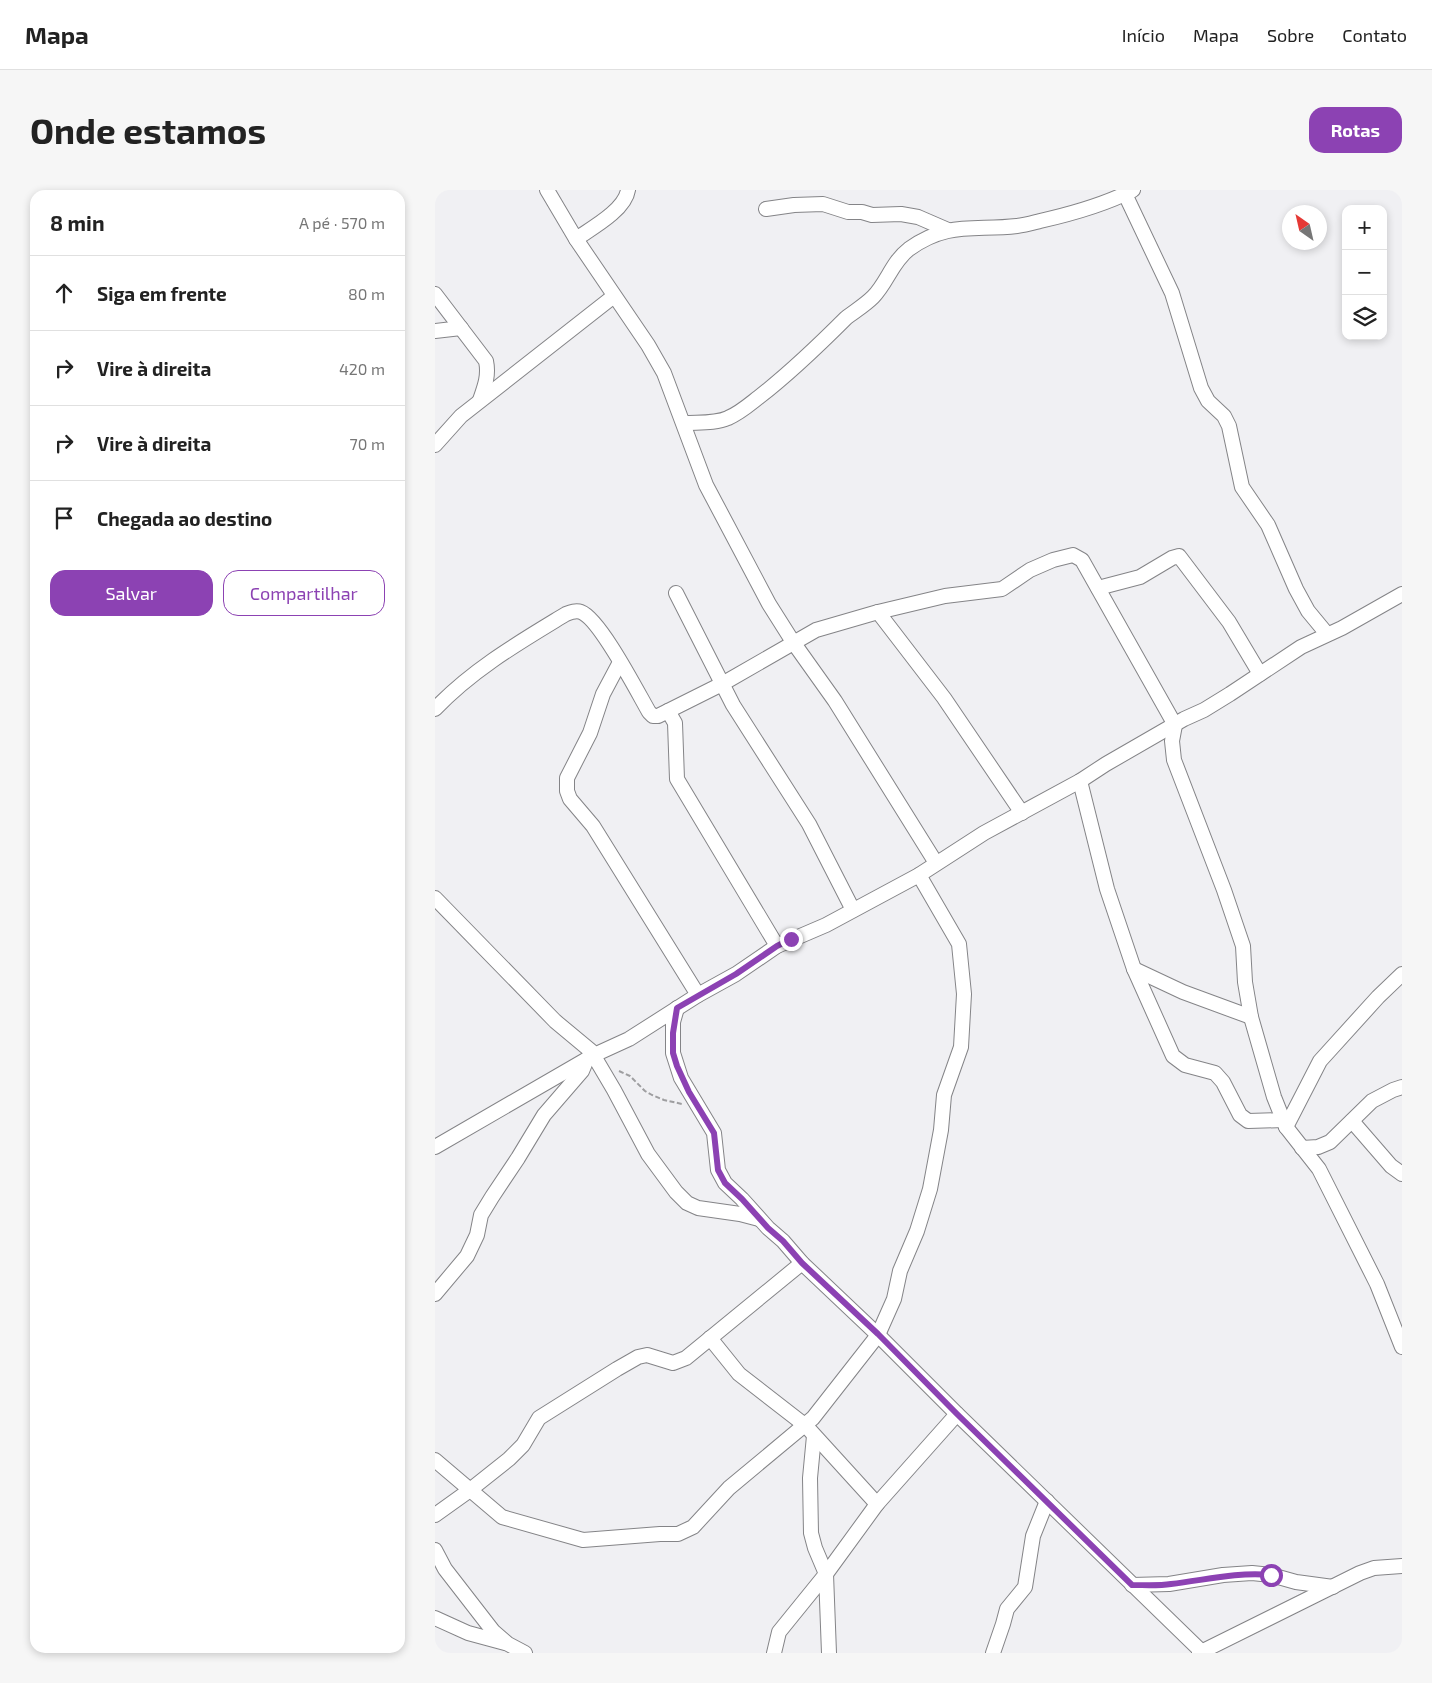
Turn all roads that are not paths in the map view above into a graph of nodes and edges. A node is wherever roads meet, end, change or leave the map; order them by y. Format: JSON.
{"nodes":[{"id":1,"x":547,"y":190,"type":"edge"},
{"id":2,"x":628,"y":190,"type":"edge"},
{"id":3,"x":1129,"y":192,"type":"edge"},
{"id":4,"x":765,"y":209,"type":"dead end"},
{"id":5,"x":948,"y":230,"type":"junction"},
{"id":6,"x":576,"y":239,"type":"junction"},
{"id":7,"x":435,"y":294,"type":"edge"},
{"id":8,"x":614,"y":296,"type":"junction"},
{"id":9,"x":461,"y":328,"type":"junction"},
{"id":10,"x":435,"y":331,"type":"edge"},
{"id":11,"x":480,"y":400,"type":"junction"},
{"id":12,"x":684,"y":423,"type":"junction"},
{"id":13,"x":435,"y":445,"type":"edge"},
{"id":14,"x":1098,"y":588,"type":"junction"},
{"id":15,"x":676,"y":593,"type":"dead end"},
{"id":16,"x":1402,"y":594,"type":"edge"},
{"id":17,"x":878,"y":612,"type":"junction"},
{"id":18,"x":1327,"y":634,"type":"junction"},
{"id":19,"x":793,"y":642,"type":"junction"},
{"id":20,"x":621,"y":662,"type":"junction"},
{"id":21,"x":1260,"y":674,"type":"junction"},
{"id":22,"x":723,"y":684,"type":"junction"},
{"id":23,"x":435,"y":709,"type":"edge"},
{"id":24,"x":668,"y":711,"type":"junction"},
{"id":25,"x":1175,"y":725,"type":"junction"},
{"id":26,"x":1080,"y":782,"type":"junction"},
{"id":27,"x":1022,"y":812,"type":"junction"},
{"id":28,"x":936,"y":864,"type":"junction"},
{"id":29,"x":919,"y":876,"type":"junction"},
{"id":30,"x":435,"y":898,"type":"edge"},
{"id":31,"x":853,"y":910,"type":"junction"},
{"id":32,"x":777,"y":946,"type":"junction"},
{"id":33,"x":1134,"y":969,"type":"junction"},
{"id":34,"x":1402,"y":974,"type":"edge"},
{"id":35,"x":698,"y":995,"type":"junction"},
{"id":36,"x":677,"y":1008,"type":"junction"},
{"id":37,"x":1251,"y":1017,"type":"junction"},
{"id":38,"x":593,"y":1058,"type":"junction"},
{"id":39,"x":1402,"y":1087,"type":"edge"},
{"id":40,"x":1352,"y":1121,"type":"junction"},
{"id":41,"x":1285,"y":1124,"type":"junction"},
{"id":42,"x":435,"y":1147,"type":"edge"},
{"id":43,"x":1302,"y":1148,"type":"junction"},
{"id":44,"x":1402,"y":1174,"type":"edge"},
{"id":45,"x":759,"y":1219,"type":"junction"},
{"id":46,"x":802,"y":1263,"type":"junction"},
{"id":47,"x":435,"y":1294,"type":"edge"},
{"id":48,"x":878,"y":1334,"type":"junction"},
{"id":49,"x":709,"y":1338,"type":"junction"},
{"id":50,"x":1402,"y":1347,"type":"edge"},
{"id":51,"x":957,"y":1414,"type":"junction"},
{"id":52,"x":810,"y":1431,"type":"junction"},
{"id":53,"x":435,"y":1460,"type":"edge"},
{"id":54,"x":470,"y":1490,"type":"junction"},
{"id":55,"x":1047,"y":1501,"type":"junction"},
{"id":56,"x":877,"y":1504,"type":"junction"},
{"id":57,"x":435,"y":1515,"type":"edge"},
{"id":58,"x":435,"y":1550,"type":"edge"},
{"id":59,"x":1402,"y":1566,"type":"edge"},
{"id":60,"x":826,"y":1574,"type":"junction"},
{"id":61,"x":1132,"y":1585,"type":"junction"},
{"id":62,"x":1333,"y":1587,"type":"junction"},
{"id":63,"x":435,"y":1618,"type":"edge"},
{"id":64,"x":508,"y":1644,"type":"junction"},
{"id":65,"x":525,"y":1653,"type":"edge"},
{"id":66,"x":774,"y":1653,"type":"edge"},
{"id":67,"x":829,"y":1653,"type":"edge"},
{"id":68,"x":993,"y":1653,"type":"edge"},
{"id":69,"x":1201,"y":1653,"type":"edge"}],
"edges":[{"from":1,"to":6,"type":"street"},
{"from":2,"to":6,"type":"street"},
{"from":3,"to":5,"type":"street"},
{"from":3,"to":18,"type":"street"},
{"from":4,"to":5,"type":"street"},
{"from":5,"to":12,"type":"street"},
{"from":6,"to":8,"type":"street"},
{"from":7,"to":9,"type":"street"},
{"from":8,"to":11,"type":"street"},
{"from":8,"to":12,"type":"street"},
{"from":9,"to":10,"type":"street"},
{"from":9,"to":11,"type":"street"},
{"from":11,"to":13,"type":"street"},
{"from":12,"to":19,"type":"street"},
{"from":14,"to":17,"type":"street"},
{"from":14,"to":21,"type":"street"},
{"from":14,"to":25,"type":"street"},
{"from":15,"to":22,"type":"street"},
{"from":16,"to":18,"type":"street"},
{"from":17,"to":19,"type":"street"},
{"from":17,"to":27,"type":"street"},
{"from":18,"to":21,"type":"street"},
{"from":19,"to":22,"type":"street"},
{"from":19,"to":28,"type":"street"},
{"from":20,"to":23,"type":"street"},
{"from":20,"to":24,"type":"street"},
{"from":20,"to":35,"type":"street"},
{"from":21,"to":25,"type":"street"},
{"from":22,"to":24,"type":"street"},
{"from":22,"to":31,"type":"street"},
{"from":24,"to":32,"type":"street"},
{"from":25,"to":26,"type":"street"},
{"from":25,"to":37,"type":"street"},
{"from":26,"to":27,"type":"street"},
{"from":26,"to":33,"type":"street"},
{"from":27,"to":28,"type":"street"},
{"from":28,"to":29,"type":"street"},
{"from":29,"to":31,"type":"street"},
{"from":29,"to":48,"type":"street"},
{"from":30,"to":38,"type":"street"},
{"from":31,"to":32,"type":"street"},
{"from":32,"to":35,"type":"street"},
{"from":33,"to":37,"type":"street"},
{"from":33,"to":41,"type":"street"},
{"from":34,"to":41,"type":"street"},
{"from":35,"to":36,"type":"street"},
{"from":36,"to":38,"type":"street"},
{"from":36,"to":45,"type":"street"},
{"from":37,"to":41,"type":"street"},
{"from":38,"to":42,"type":"street"},
{"from":38,"to":45,"type":"street"},
{"from":38,"to":47,"type":"street"},
{"from":39,"to":40,"type":"street"},
{"from":40,"to":43,"type":"street"},
{"from":40,"to":44,"type":"street"},
{"from":41,"to":43,"type":"street"},
{"from":43,"to":50,"type":"street"},
{"from":45,"to":46,"type":"street"},
{"from":46,"to":48,"type":"street"},
{"from":46,"to":49,"type":"street"},
{"from":48,"to":51,"type":"street"},
{"from":48,"to":52,"type":"street"},
{"from":49,"to":52,"type":"street"},
{"from":49,"to":54,"type":"street"},
{"from":51,"to":55,"type":"street"},
{"from":51,"to":56,"type":"street"},
{"from":52,"to":54,"type":"street"},
{"from":52,"to":56,"type":"street"},
{"from":52,"to":60,"type":"street"},
{"from":53,"to":54,"type":"street"},
{"from":54,"to":57,"type":"street"},
{"from":55,"to":61,"type":"street"},
{"from":55,"to":68,"type":"street"},
{"from":56,"to":60,"type":"street"},
{"from":58,"to":64,"type":"street"},
{"from":59,"to":62,"type":"street"},
{"from":60,"to":66,"type":"street"},
{"from":60,"to":67,"type":"street"},
{"from":61,"to":62,"type":"street"},
{"from":61,"to":69,"type":"street"},
{"from":62,"to":69,"type":"street"},
{"from":63,"to":64,"type":"street"},
{"from":64,"to":65,"type":"street"}]}
